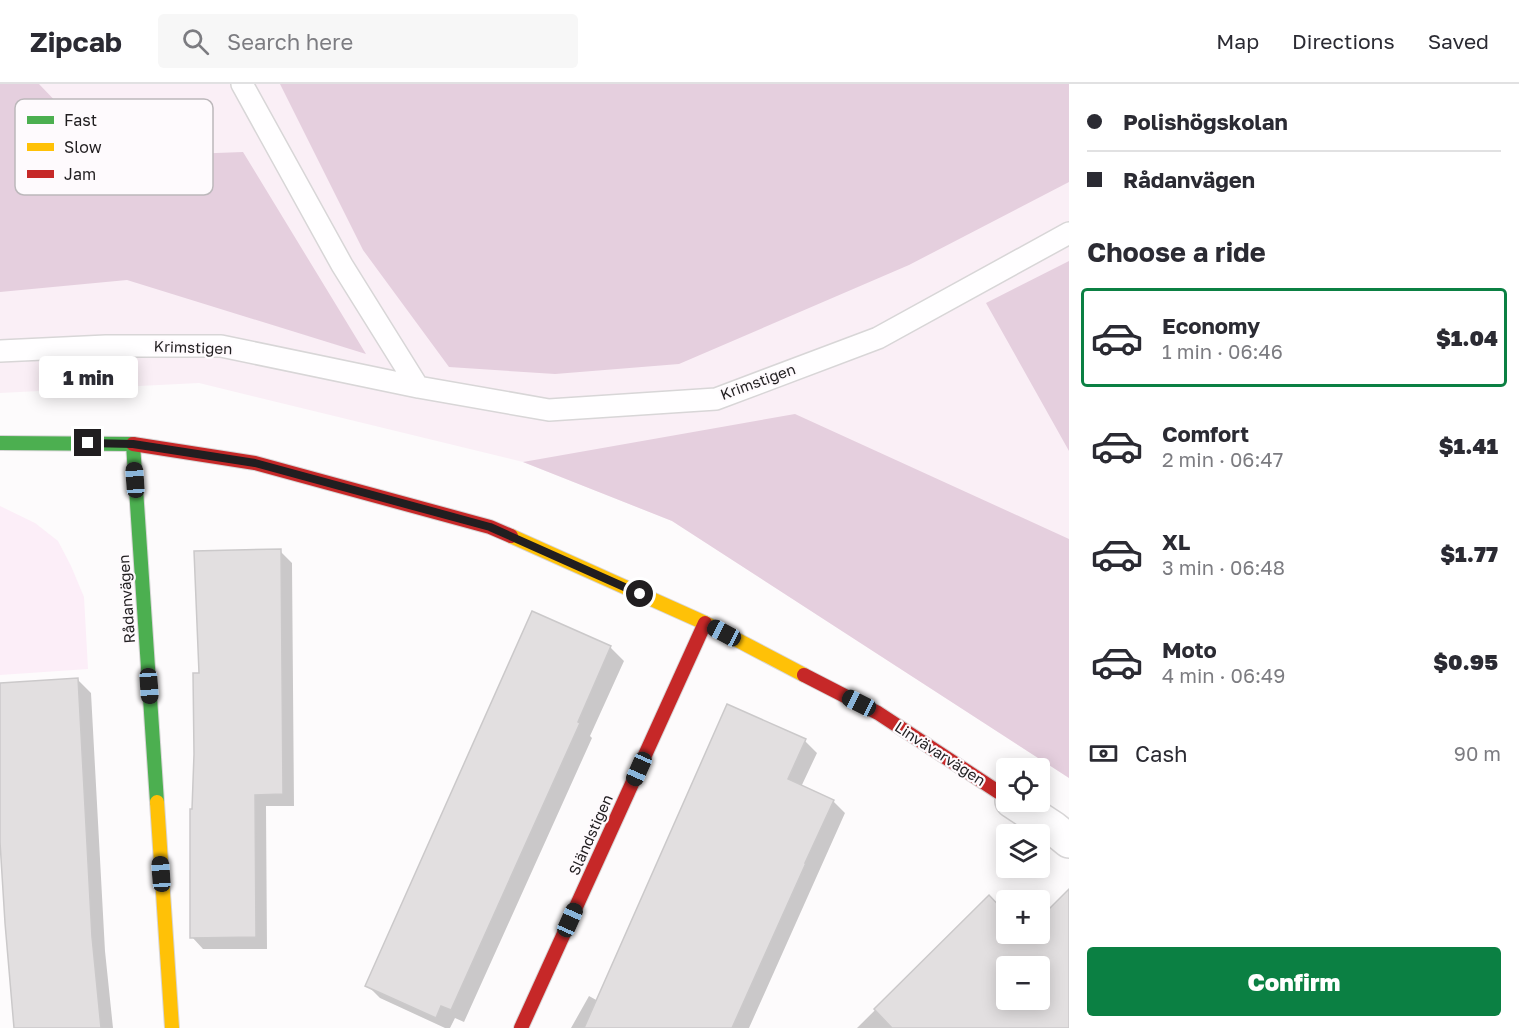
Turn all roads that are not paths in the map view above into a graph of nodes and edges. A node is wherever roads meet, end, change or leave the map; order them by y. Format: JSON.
{"nodes":[{"id":1,"x":242,"y":84,"type":"edge"},
{"id":2,"x":1069,"y":232,"type":"edge"},
{"id":3,"x":0,"y":351,"type":"edge"},
{"id":4,"x":418,"y":387,"type":"junction"},
{"id":5,"x":0,"y":443,"type":"edge"},
{"id":6,"x":133,"y":444,"type":"junction"},
{"id":7,"x":705,"y":623,"type":"junction"},
{"id":8,"x":996,"y":790,"type":"edge"},
{"id":9,"x":1029,"y":812,"type":"edge"},
{"id":10,"x":1069,"y":841,"type":"edge"},
{"id":11,"x":172,"y":1028,"type":"edge"},
{"id":12,"x":521,"y":1028,"type":"edge"}],
"edges":[{"from":1,"to":4,"type":"lane"},
{"from":2,"to":4,"type":"lane","name":"Krimstigen"},
{"from":3,"to":4,"type":"lane","name":"Krimstigen"},
{"from":5,"to":6,"type":"street"},
{"from":6,"to":7,"type":"street","name":"Linvävarvägen"},
{"from":6,"to":11,"type":"street","name":"Rådanvägen"},
{"from":7,"to":8,"type":"street","name":"Linvävarvägen"},
{"from":7,"to":12,"type":"street","name":"Sländstigen"},
{"from":9,"to":10,"type":"street"}]}
